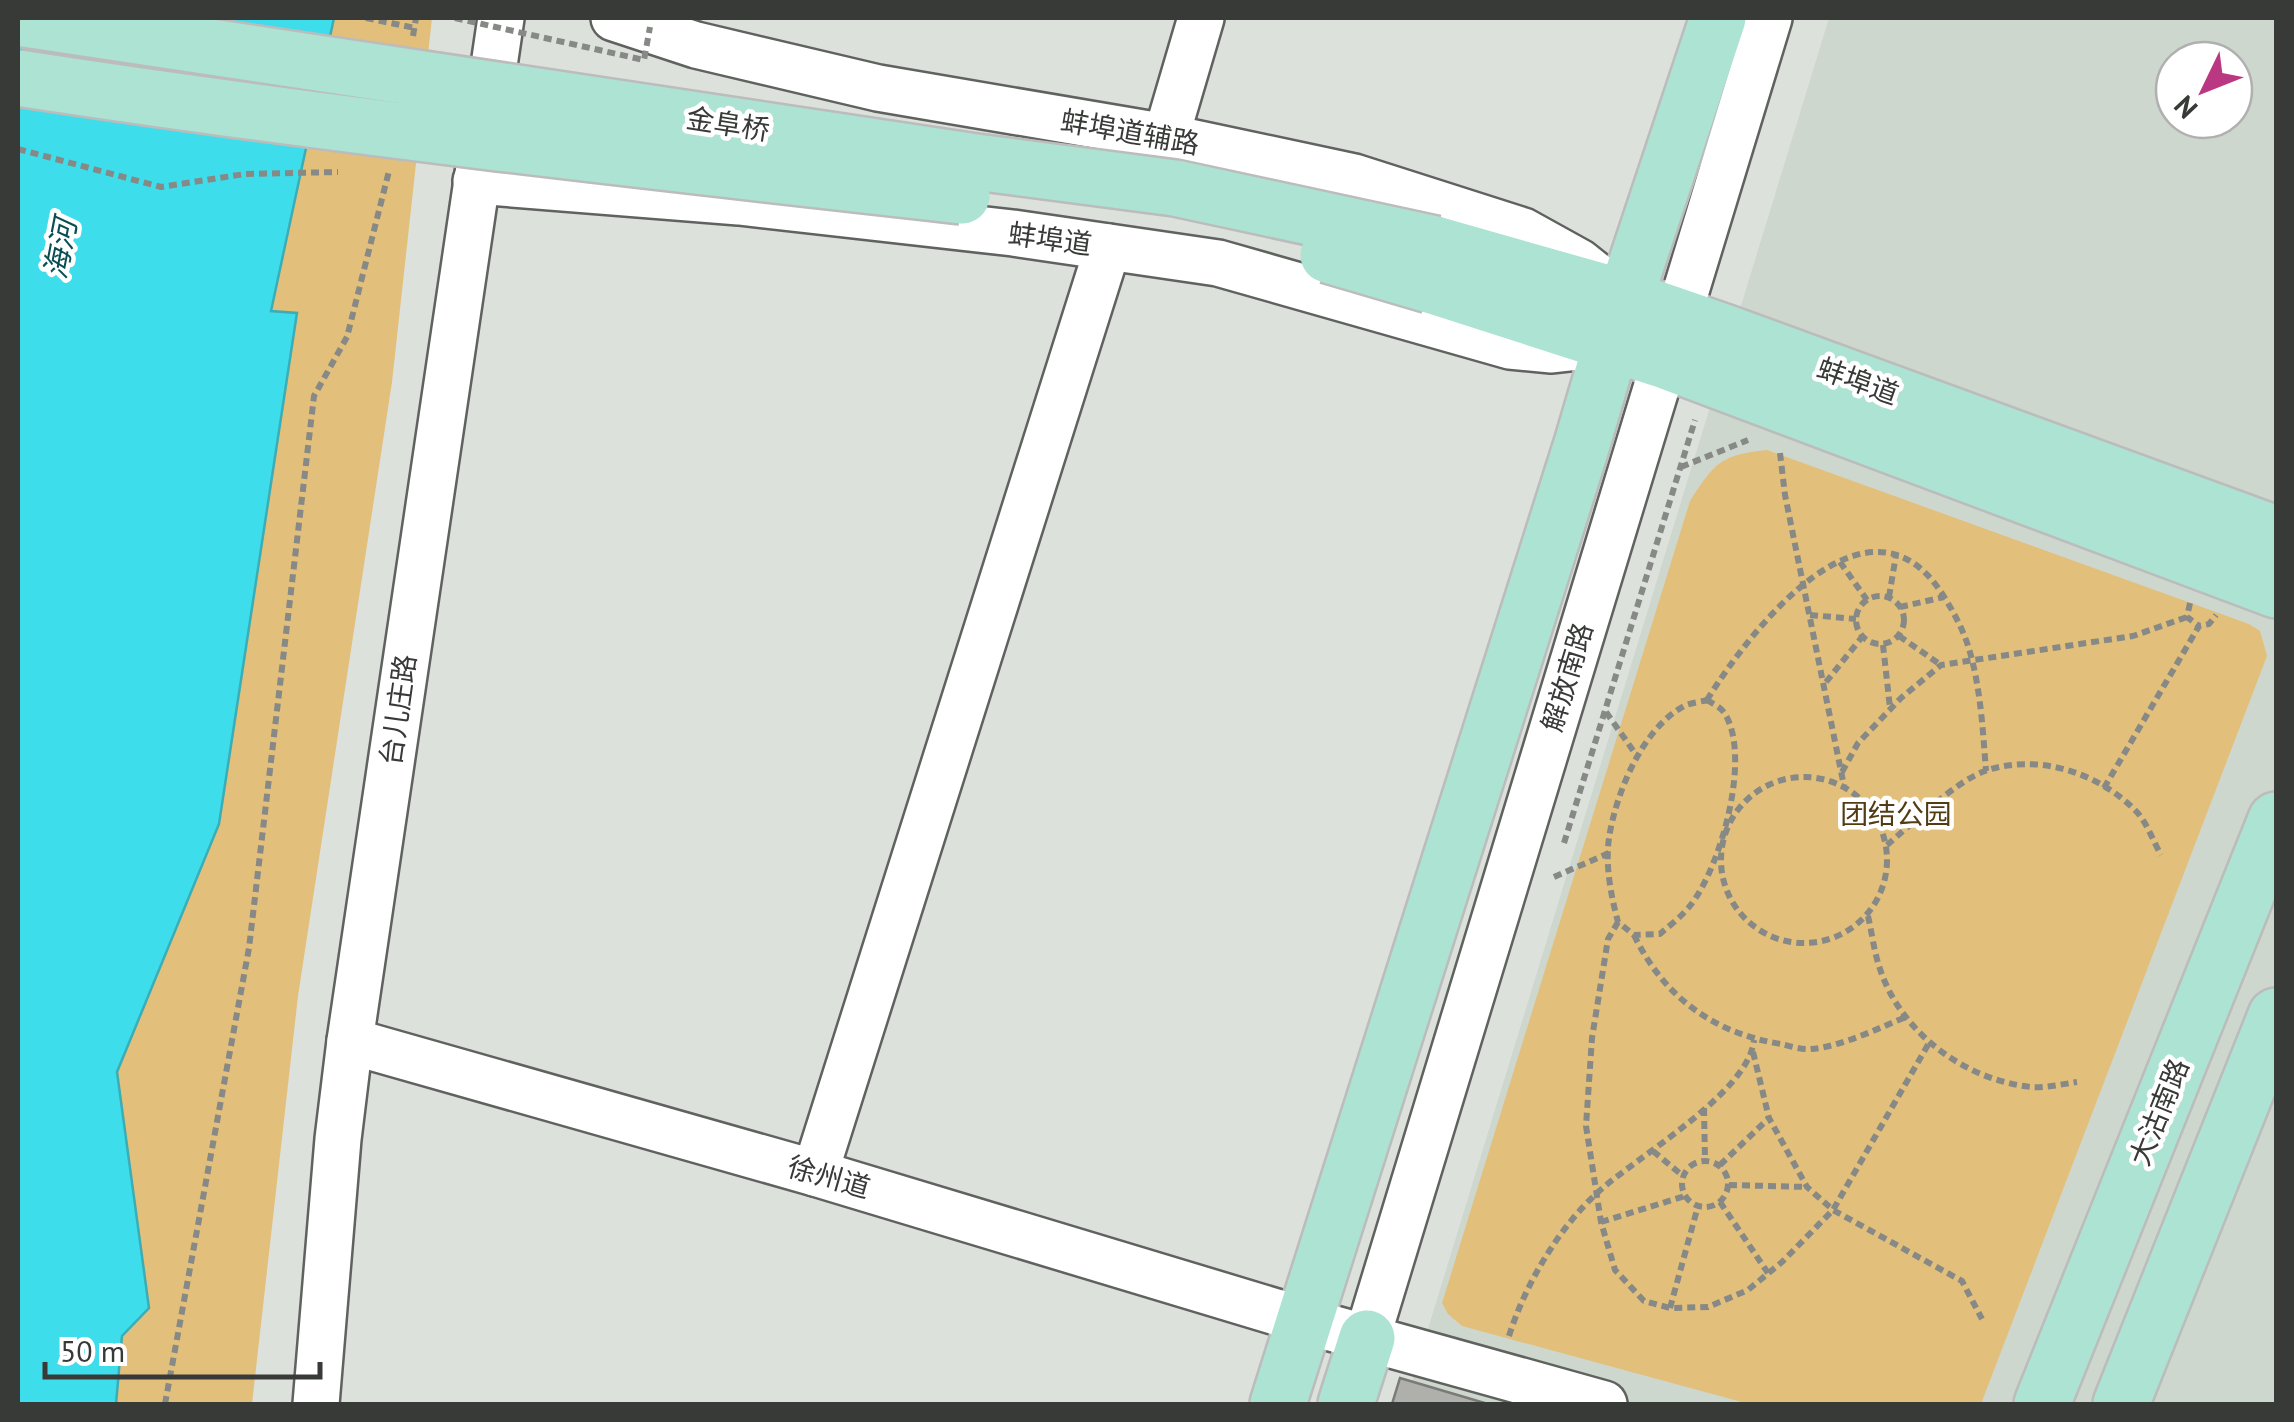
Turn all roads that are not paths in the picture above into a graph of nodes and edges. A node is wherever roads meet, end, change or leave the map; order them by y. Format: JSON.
{"nodes":[{"id":1,"x":18,"y":18,"type":"edge"},
{"id":2,"x":501,"y":18,"type":"edge"},
{"id":3,"x":1201,"y":18,"type":"edge"},
{"id":4,"x":1718,"y":18,"type":"edge"},
{"id":5,"x":1769,"y":18,"type":"edge"},
{"id":6,"x":632,"y":22,"type":"edge"},
{"id":7,"x":18,"y":78,"type":"edge"},
{"id":8,"x":1166,"y":137,"type":"junction"},
{"id":9,"x":476,"y":181,"type":"junction"},
{"id":10,"x":1108,"y":247,"type":"junction"},
{"id":11,"x":1432,"y":265,"type":"junction"},
{"id":12,"x":1658,"y":343,"type":"junction"},
{"id":13,"x":2276,"y":534,"type":"edge"},
{"id":14,"x":2276,"y":590,"type":"edge"},
{"id":15,"x":2276,"y":820,"type":"edge"},
{"id":16,"x":2276,"y":1016,"type":"edge"},
{"id":17,"x":350,"y":1041,"type":"junction"},
{"id":18,"x":815,"y":1173,"type":"junction"},
{"id":19,"x":1306,"y":1321,"type":"junction"},
{"id":20,"x":1368,"y":1338,"type":"junction"},
{"id":21,"x":316,"y":1404,"type":"edge"},
{"id":22,"x":1278,"y":1404,"type":"edge"},
{"id":23,"x":1346,"y":1404,"type":"edge"},
{"id":24,"x":1598,"y":1404,"type":"edge"},
{"id":25,"x":2042,"y":1404,"type":"edge"},
{"id":26,"x":2121,"y":1404,"type":"edge"}],
"edges":[{"from":1,"to":11,"type":"main road","name":"金阜桥","bridge":true},
{"from":2,"to":9,"type":"street","name":"台儿庄路"},
{"from":3,"to":8,"type":"street"},
{"from":4,"to":12,"type":"main road","name":"解放南路"},
{"from":5,"to":12,"type":"street","name":"解放南路"},
{"from":6,"to":8,"type":"street","name":"蚌埠道辅路"},
{"from":7,"to":11,"type":"main road","name":"金阜桥","bridge":true},
{"from":8,"to":12,"type":"street","name":"蚌埠道辅路"},
{"from":9,"to":10,"type":"street","name":"蚌埠道"},
{"from":9,"to":17,"type":"street","name":"台儿庄路"},
{"from":10,"to":12,"type":"street","name":"蚌埠道"},
{"from":10,"to":18,"type":"street"},
{"from":11,"to":12,"type":"main road","name":"蚌埠道"},
{"from":12,"to":13,"type":"main road","name":"蚌埠道"},
{"from":12,"to":14,"type":"main road","name":"蚌埠道"},
{"from":12,"to":19,"type":"main road","name":"解放南路"},
{"from":12,"to":20,"type":"street","name":"解放南路"},
{"from":15,"to":25,"type":"main road","name":"大沽南路"},
{"from":16,"to":26,"type":"main road"},
{"from":17,"to":18,"type":"street","name":"徐州道"},
{"from":17,"to":21,"type":"street","name":"台儿庄路"},
{"from":18,"to":19,"type":"street","name":"徐州道"},
{"from":19,"to":20,"type":"street","name":"徐州道"},
{"from":19,"to":22,"type":"main road","name":"解放南路"},
{"from":20,"to":23,"type":"main road"},
{"from":20,"to":24,"type":"street"}]}
